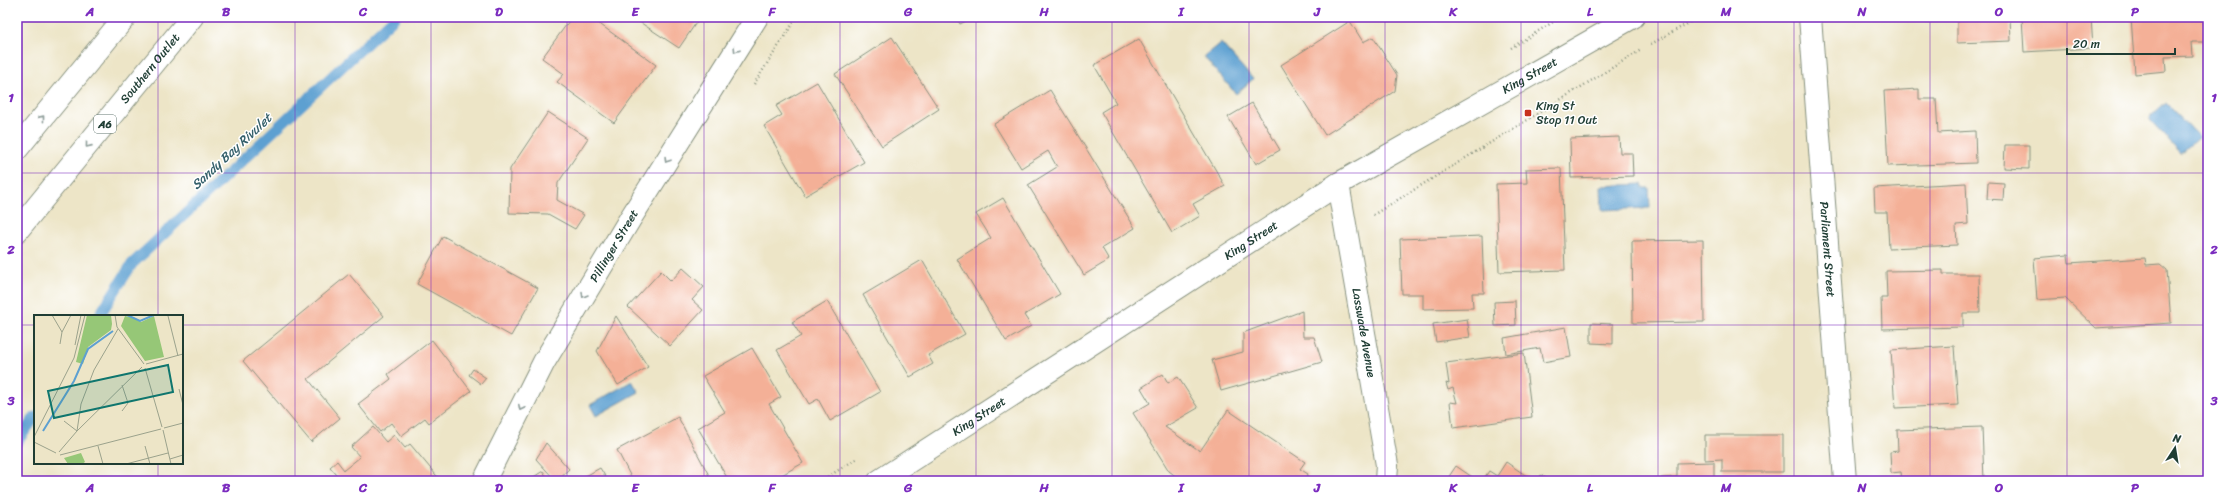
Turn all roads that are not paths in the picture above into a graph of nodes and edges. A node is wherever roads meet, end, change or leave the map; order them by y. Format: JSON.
{"nodes":[{"id":1,"x":125,"y":17,"type":"edge"},
{"id":2,"x":192,"y":17,"type":"edge"},
{"id":3,"x":757,"y":17,"type":"edge"},
{"id":4,"x":1633,"y":17,"type":"edge"},
{"id":5,"x":1810,"y":17,"type":"edge"},
{"id":6,"x":17,"y":149,"type":"edge"},
{"id":7,"x":1338,"y":184,"type":"junction"},
{"id":8,"x":17,"y":231,"type":"edge"},
{"id":9,"x":484,"y":481,"type":"edge"},
{"id":10,"x":879,"y":481,"type":"edge"},
{"id":11,"x":1386,"y":481,"type":"edge"},
{"id":12,"x":1845,"y":481,"type":"edge"}],
"edges":[{"from":6,"to":1,"type":"main road","one_way":true},
{"from":2,"to":8,"type":"main road","name":"Southern Outlet","number":"A6","one_way":true},
{"from":3,"to":9,"type":"main road","name":"Pillinger Street","one_way":true},
{"from":4,"to":7,"type":"main road","name":"King Street"},
{"from":5,"to":12,"type":"main road","name":"Parliament Street"},
{"from":7,"to":10,"type":"main road","name":"King Street"},
{"from":7,"to":11,"type":"main road","name":"Lasswade Avenue"}]}
